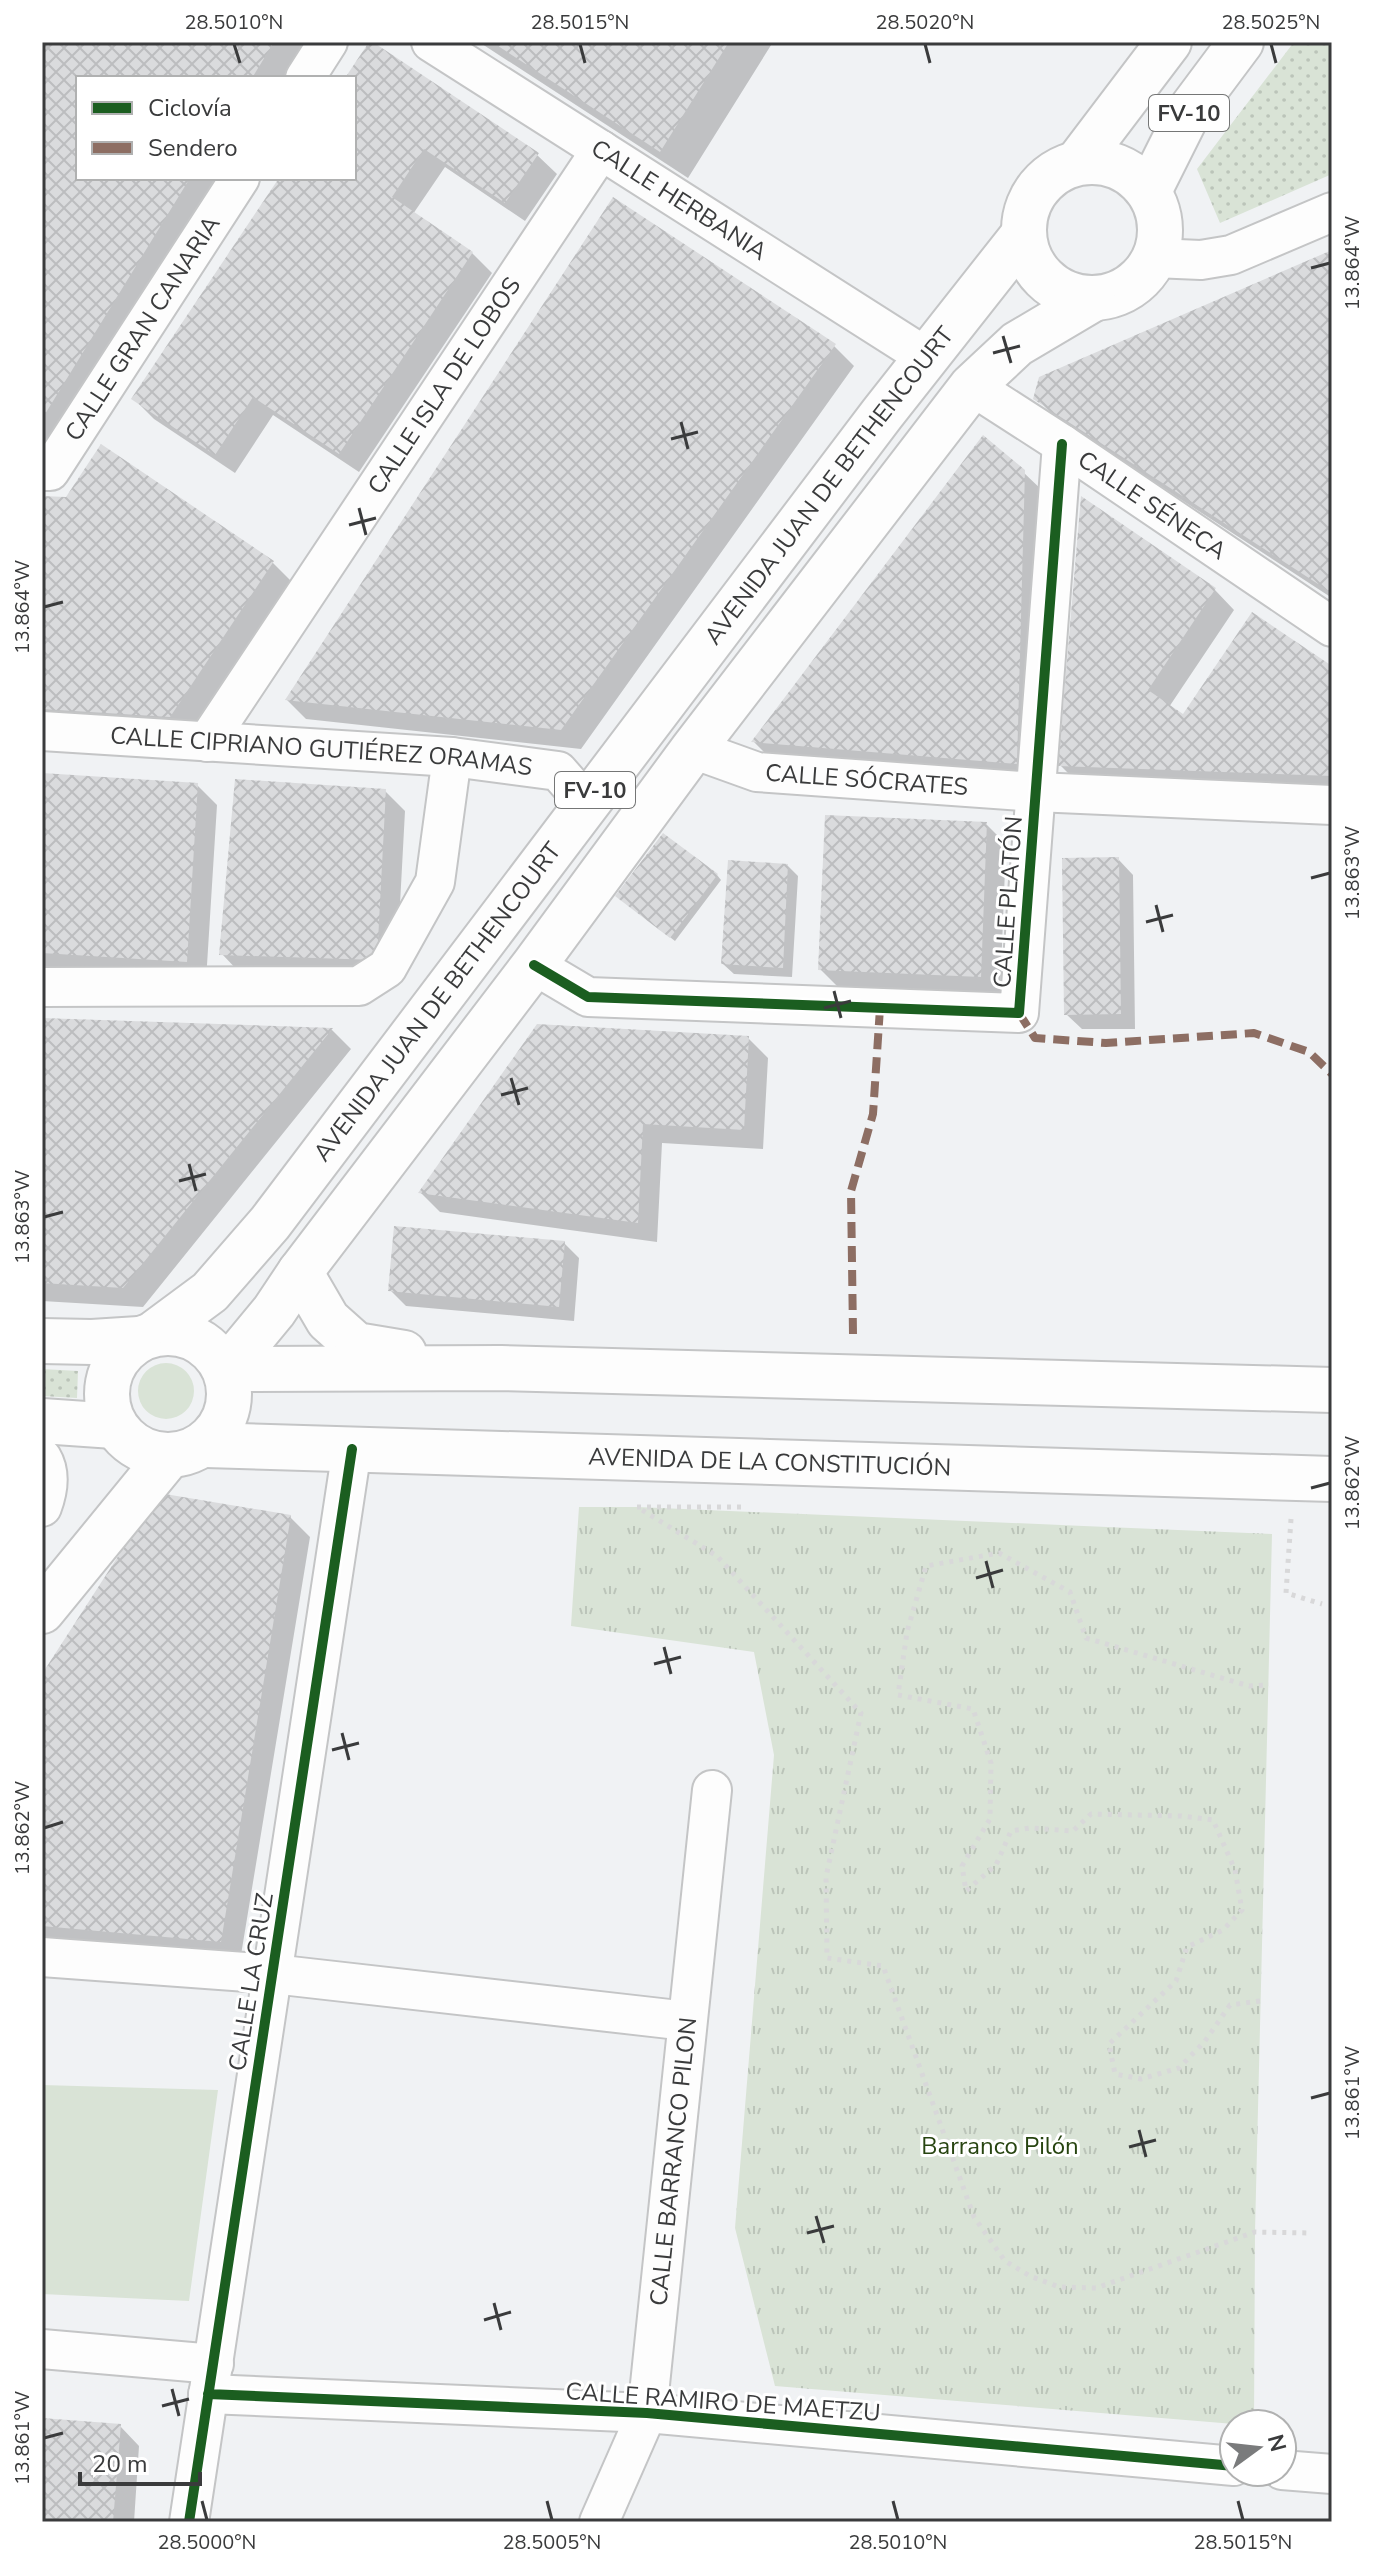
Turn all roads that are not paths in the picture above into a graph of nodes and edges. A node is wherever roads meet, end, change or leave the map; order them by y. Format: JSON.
{"nodes":[{"id":1,"x":328,"y":42,"type":"edge"},
{"id":2,"x":431,"y":42,"type":"edge"},
{"id":3,"x":1169,"y":42,"type":"edge"},
{"id":4,"x":1241,"y":42,"type":"edge"},
{"id":5,"x":306,"y":76,"type":"edge"},
{"id":6,"x":601,"y":150,"type":"junction"},
{"id":7,"x":1078,"y":162,"type":"junction"},
{"id":8,"x":239,"y":180,"type":"edge"},
{"id":9,"x":1149,"y":191,"type":"junction"},
{"id":10,"x":1332,"y":212,"type":"edge"},
{"id":11,"x":1023,"y":235,"type":"junction"},
{"id":12,"x":1154,"y":258,"type":"junction"},
{"id":13,"x":1093,"y":299,"type":"junction"},
{"id":14,"x":926,"y":357,"type":"junction"},
{"id":15,"x":972,"y":386,"type":"junction"},
{"id":16,"x":1062,"y":444,"type":"junction"},
{"id":17,"x":42,"y":471,"type":"edge"},
{"id":18,"x":1332,"y":627,"type":"edge"},
{"id":19,"x":42,"y":731,"type":"edge"},
{"id":20,"x":207,"y":742,"type":"junction"},
{"id":21,"x":693,"y":749,"type":"junction"},
{"id":22,"x":452,"y":757,"type":"junction"},
{"id":23,"x":1036,"y":792,"type":"junction"},
{"id":24,"x":1332,"y":805,"type":"edge"},
{"id":25,"x":583,"y":806,"type":"junction"},
{"id":26,"x":534,"y":965,"type":"junction"},
{"id":27,"x":42,"y":987,"type":"edge"},
{"id":28,"x":300,"y":1272,"type":"junction"},
{"id":29,"x":147,"y":1336,"type":"junction"},
{"id":30,"x":42,"y":1341,"type":"edge"},
{"id":31,"x":501,"y":1368,"type":"junction"},
{"id":32,"x":226,"y":1369,"type":"junction"},
{"id":33,"x":1332,"y":1390,"type":"edge"},
{"id":34,"x":42,"y":1421,"type":"edge"},
{"id":35,"x":114,"y":1426,"type":"junction"},
{"id":36,"x":352,"y":1449,"type":"junction"},
{"id":37,"x":187,"y":1451,"type":"junction"},
{"id":38,"x":42,"y":1458,"type":"edge"},
{"id":39,"x":1313,"y":1479,"type":"edge"},
{"id":40,"x":42,"y":1507,"type":"edge"},
{"id":41,"x":42,"y":1611,"type":"edge"},
{"id":42,"x":712,"y":1790,"type":"dead end"},
{"id":43,"x":42,"y":1957,"type":"edge"},
{"id":44,"x":273,"y":1974,"type":"junction"},
{"id":45,"x":687,"y":2021,"type":"junction"},
{"id":46,"x":42,"y":2349,"type":"edge"},
{"id":47,"x":211,"y":2379,"type":"junction"},
{"id":48,"x":647,"y":2413,"type":"junction"},
{"id":49,"x":1218,"y":2465,"type":"edge"},
{"id":50,"x":1298,"y":2471,"type":"edge"},
{"id":51,"x":1332,"y":2474,"type":"edge"},
{"id":52,"x":189,"y":2522,"type":"edge"},
{"id":53,"x":599,"y":2522,"type":"edge"}],
"edges":[{"from":1,"to":5,"type":"street"},
{"from":2,"to":6,"type":"street","name":"CALLE HERBANIA"},
{"from":3,"to":7,"type":"main road","number":"FV-10"},
{"from":4,"to":9,"type":"main road","number":"FV-10"},
{"from":6,"to":14,"type":"street","name":"CALLE HERBANIA"},
{"from":6,"to":20,"type":"street","name":"CALLE ISLA DE LOBOS"},
{"from":7,"to":9,"type":"main road"},
{"from":7,"to":11,"type":"main road","number":"FV-10"},
{"from":8,"to":17,"type":"street","name":"CALLE GRAN CANARIA"},
{"from":9,"to":12,"type":"main road"},
{"from":10,"to":12,"type":"street"},
{"from":11,"to":13,"type":"main road"},
{"from":11,"to":14,"type":"main road","name":"AVENIDA JUAN DE BETHENCOURT","number":"FV-10"},
{"from":12,"to":13,"type":"main road","number":"FV-10"},
{"from":13,"to":15,"type":"main road","number":"FV-10"},
{"from":14,"to":25,"type":"main road","name":"AVENIDA JUAN DE BETHENCOURT","number":"FV-10"},
{"from":15,"to":16,"type":"street","name":"CALLE SÉNECA"},
{"from":15,"to":21,"type":"main road","number":"FV-10"},
{"from":16,"to":18,"type":"street","name":"CALLE SÉNECA"},
{"from":16,"to":23,"type":"street","name":"CALLE PLATÓN"},
{"from":19,"to":20,"type":"street","name":"CALLE CIPRIANO GUTIÉREZ ORAMAS"},
{"from":20,"to":22,"type":"street","name":"CALLE CIPRIANO GUTIÉREZ ORAMAS"},
{"from":21,"to":23,"type":"street","name":"CALLE SÓCRATES"},
{"from":21,"to":26,"type":"main road","number":"FV-10"},
{"from":22,"to":25,"type":"street","name":"CALLE CIPRIANO GUTIÉREZ ORAMAS"},
{"from":22,"to":27,"type":"street"},
{"from":23,"to":24,"type":"street","name":"CALLE SÓCRATES"},
{"from":23,"to":26,"type":"street","name":"CALLE PLATÓN"},
{"from":25,"to":29,"type":"main road","name":"AVENIDA JUAN DE BETHENCOURT","number":"FV-10"},
{"from":26,"to":28,"type":"main road","number":"FV-10"},
{"from":28,"to":31,"type":"main road"},
{"from":28,"to":32,"type":"main road","number":"FV-10"},
{"from":29,"to":30,"type":"main road"},
{"from":29,"to":32,"type":"main road"},
{"from":29,"to":35,"type":"main road"},
{"from":31,"to":32,"type":"main road"},
{"from":31,"to":33,"type":"main road"},
{"from":32,"to":37,"type":"main road"},
{"from":34,"to":35,"type":"main road"},
{"from":35,"to":37,"type":"main road"},
{"from":36,"to":37,"type":"main road","name":"AVENIDA DE LA CONSTITUCIÓN"},
{"from":36,"to":39,"type":"main road","name":"AVENIDA DE LA CONSTITUCIÓN"},
{"from":36,"to":44,"type":"street","name":"CALLE LA CRUZ"},
{"from":37,"to":41,"type":"main road"},
{"from":38,"to":40,"type":"street"},
{"from":42,"to":45,"type":"street","name":"CALLE BARRANCO PILON"},
{"from":43,"to":44,"type":"street"},
{"from":44,"to":45,"type":"street"},
{"from":44,"to":47,"type":"street","name":"CALLE LA CRUZ"},
{"from":45,"to":48,"type":"street","name":"CALLE BARRANCO PILON"},
{"from":46,"to":47,"type":"street","name":"CALLE RAMIRO DE MAETZU"},
{"from":47,"to":48,"type":"street","name":"CALLE RAMIRO DE MAETZU"},
{"from":47,"to":52,"type":"street","name":"CALLE LA CRUZ"},
{"from":48,"to":49,"type":"street","name":"CALLE RAMIRO DE MAETZU"},
{"from":48,"to":53,"type":"street","name":"CALLE BARRANCO PILON"},
{"from":50,"to":51,"type":"street"}]}
